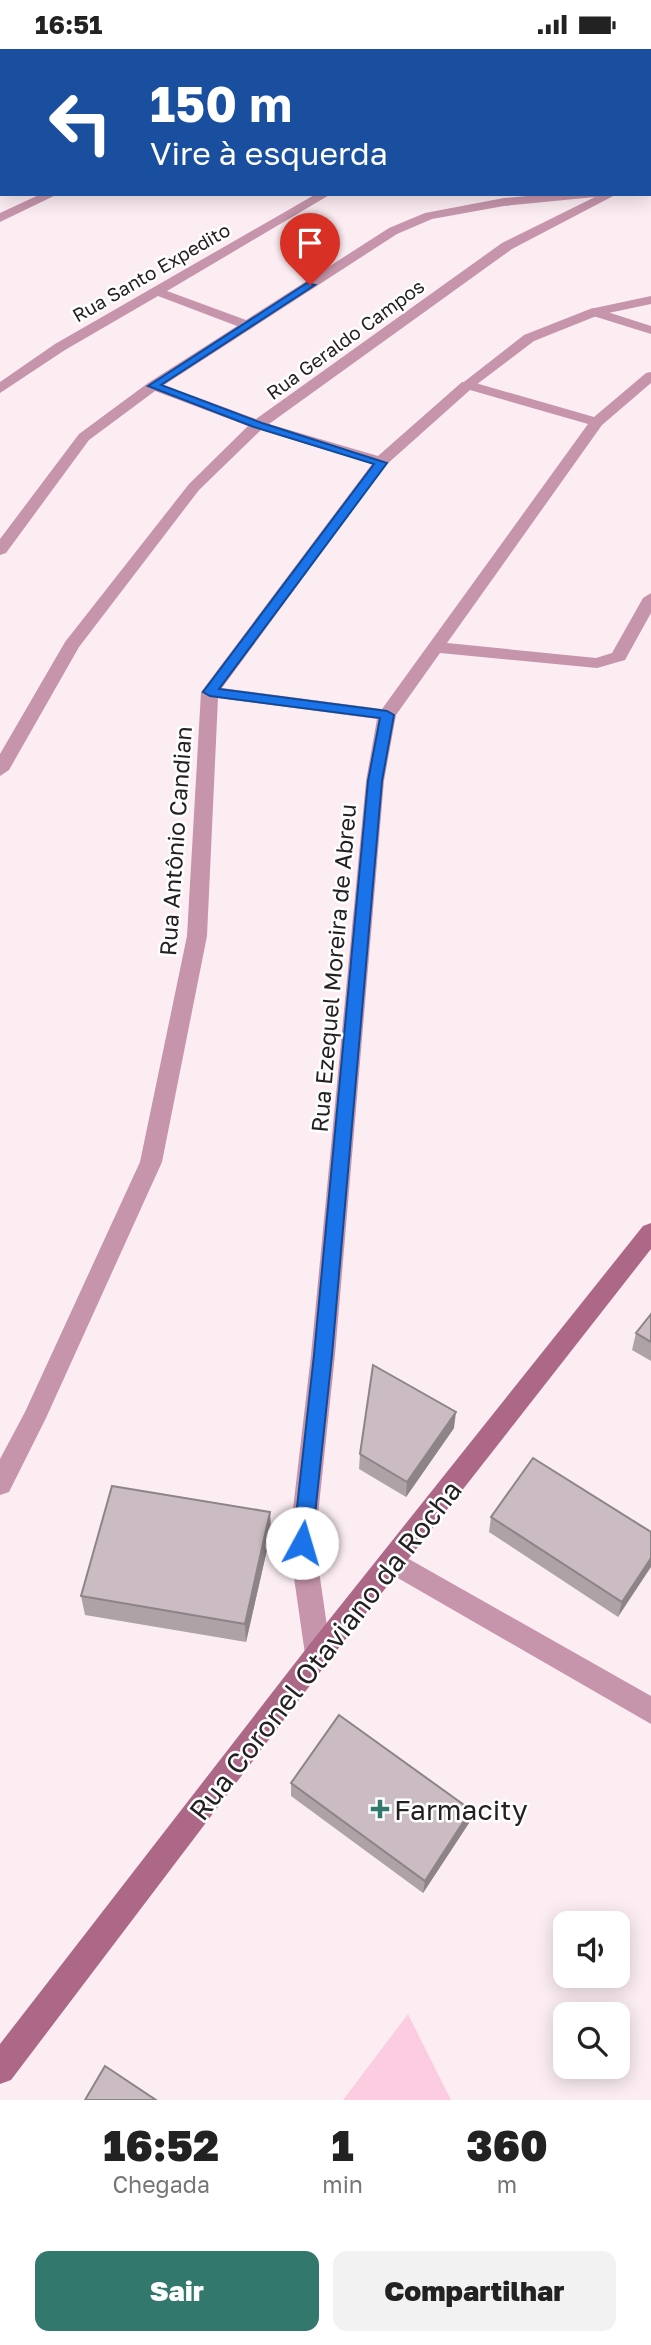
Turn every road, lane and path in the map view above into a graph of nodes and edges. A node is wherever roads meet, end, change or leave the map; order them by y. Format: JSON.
{"nodes":[{"id":1,"x":48,"y":196,"type":"edge"},
{"id":2,"x":322,"y":196,"type":"edge"},
{"id":3,"x":571,"y":196,"type":"edge"},
{"id":4,"x":607,"y":196,"type":"edge"},
{"id":5,"x":0,"y":218,"type":"edge"},
{"id":6,"x":156,"y":291,"type":"junction"},
{"id":7,"x":651,"y":300,"type":"edge"},
{"id":8,"x":594,"y":311,"type":"junction"},
{"id":9,"x":248,"y":325,"type":"junction"},
{"id":10,"x":651,"y":330,"type":"edge"},
{"id":11,"x":651,"y":376,"type":"edge"},
{"id":12,"x":467,"y":385,"type":"junction"},
{"id":13,"x":153,"y":386,"type":"junction"},
{"id":14,"x":0,"y":389,"type":"edge"},
{"id":15,"x":597,"y":422,"type":"junction"},
{"id":16,"x":258,"y":425,"type":"junction"},
{"id":17,"x":381,"y":463,"type":"junction"},
{"id":18,"x":0,"y":550,"type":"edge"},
{"id":19,"x":651,"y":598,"type":"edge"},
{"id":20,"x":434,"y":647,"type":"junction"},
{"id":21,"x":210,"y":692,"type":"junction"},
{"id":22,"x":387,"y":715,"type":"junction"},
{"id":23,"x":0,"y":771,"type":"edge"},
{"id":24,"x":651,"y":1232,"type":"edge"},
{"id":25,"x":0,"y":1484,"type":"edge"},
{"id":26,"x":393,"y":1562,"type":"junction"},
{"id":27,"x":318,"y":1654,"type":"junction"},
{"id":28,"x":651,"y":1711,"type":"edge"},
{"id":29,"x":0,"y":2069,"type":"edge"}],
"edges":[{"from":1,"to":5,"type":"street"},
{"from":2,"to":6,"type":"street","name":"Rua Santo Expedito"},
{"from":3,"to":9,"type":"street"},
{"from":4,"to":16,"type":"street","name":"Rua Geraldo Campos"},
{"from":6,"to":9,"type":"street"},
{"from":6,"to":14,"type":"street","name":"Rua Santo Expedito"},
{"from":7,"to":8,"type":"street"},
{"from":8,"to":10,"type":"street"},
{"from":8,"to":12,"type":"street"},
{"from":9,"to":13,"type":"street"},
{"from":11,"to":15,"type":"street","name":"Rua Ezequel Moreira de Abreu"},
{"from":12,"to":15,"type":"street"},
{"from":12,"to":17,"type":"street"},
{"from":13,"to":16,"type":"street"},
{"from":13,"to":18,"type":"street"},
{"from":15,"to":20,"type":"street","name":"Rua Ezequel Moreira de Abreu"},
{"from":16,"to":17,"type":"street"},
{"from":16,"to":23,"type":"street","name":"Rua Geraldo Campos"},
{"from":17,"to":21,"type":"street"},
{"from":19,"to":20,"type":"street"},
{"from":20,"to":22,"type":"street","name":"Rua Ezequel Moreira de Abreu"},
{"from":21,"to":22,"type":"street"},
{"from":21,"to":25,"type":"street","name":"Rua Antônio Candian"},
{"from":22,"to":27,"type":"street","name":"Rua Ezequel Moreira de Abreu"},
{"from":24,"to":26,"type":"street","name":"Rua Coronel Otaviano da Rocha"},
{"from":26,"to":27,"type":"street","name":"Rua Coronel Otaviano da Rocha"},
{"from":26,"to":28,"type":"street"},
{"from":27,"to":29,"type":"street","name":"Rua Coronel Otaviano da Rocha"}]}
